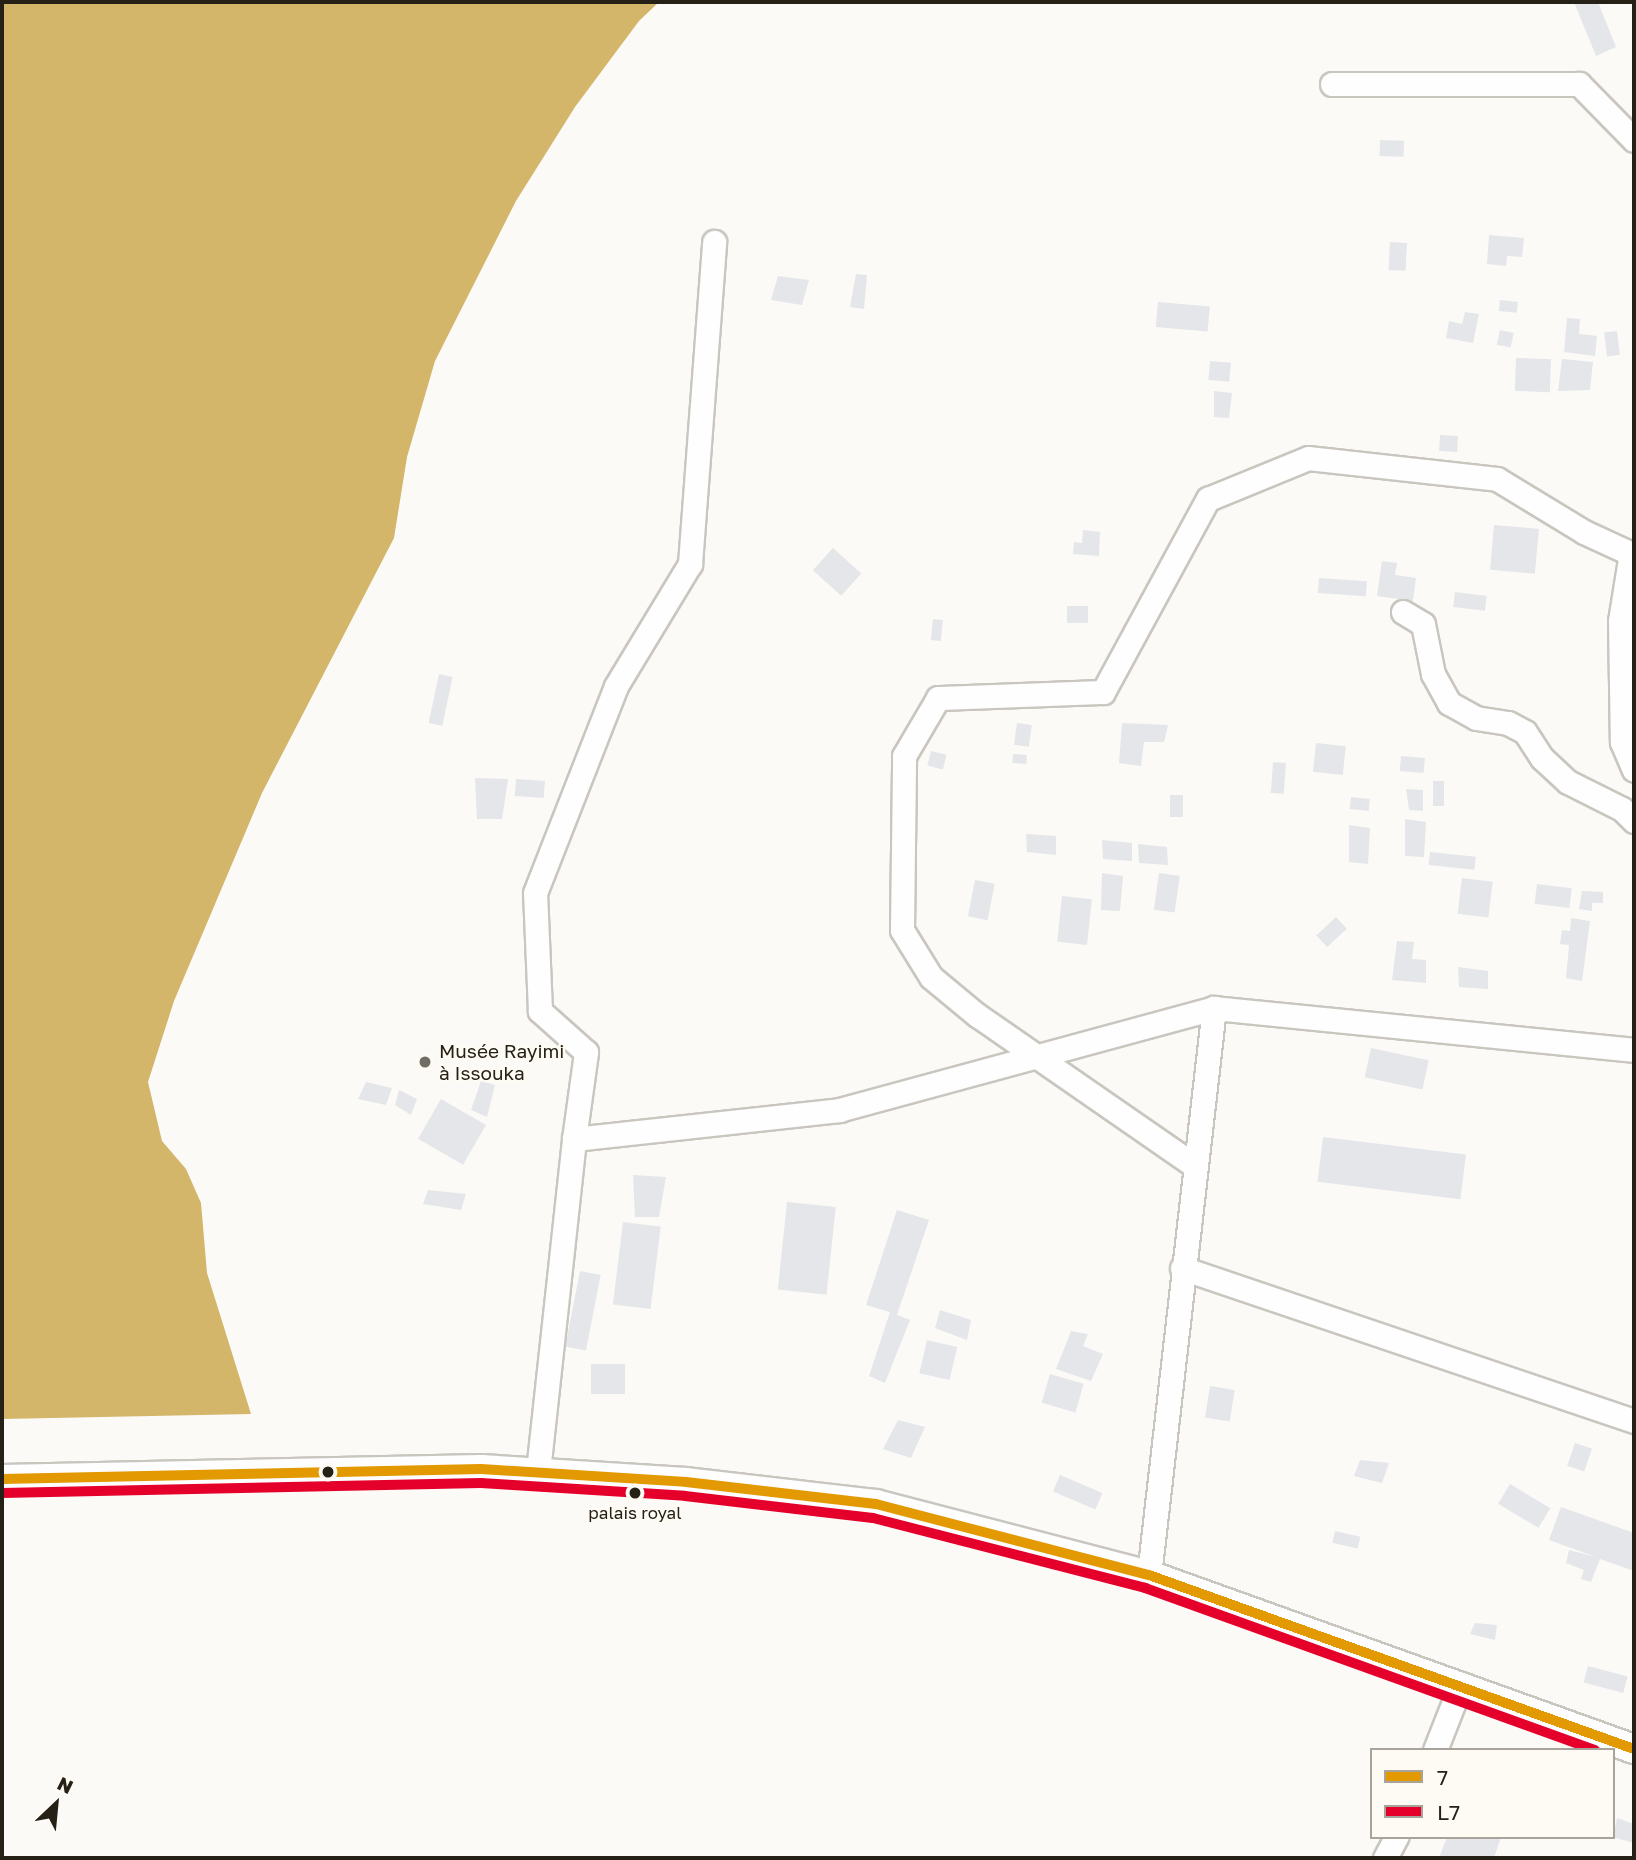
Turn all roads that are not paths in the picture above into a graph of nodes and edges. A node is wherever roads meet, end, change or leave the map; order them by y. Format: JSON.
{"nodes":[{"id":1,"x":1332,"y":84,"type":"dead end"},
{"id":2,"x":1634,"y":140,"type":"edge"},
{"id":3,"x":714,"y":242,"type":"dead end"},
{"id":4,"x":1633,"y":554,"type":"edge"},
{"id":5,"x":1403,"y":612,"type":"dead end"},
{"id":6,"x":1634,"y":771,"type":"edge"},
{"id":7,"x":1634,"y":821,"type":"edge"},
{"id":8,"x":1214,"y":1007,"type":"junction"},
{"id":9,"x":1634,"y":1050,"type":"edge"},
{"id":10,"x":1040,"y":1058,"type":"junction"},
{"id":11,"x":574,"y":1139,"type":"junction"},
{"id":12,"x":1195,"y":1166,"type":"junction"},
{"id":13,"x":1182,"y":1268,"type":"junction"},
{"id":14,"x":1634,"y":1421,"type":"edge"},
{"id":15,"x":538,"y":1471,"type":"junction"},
{"id":16,"x":2,"y":1479,"type":"edge"},
{"id":17,"x":1149,"y":1575,"type":"junction"},
{"id":18,"x":1461,"y":1684,"type":"junction"},
{"id":19,"x":1436,"y":1748,"type":"edge"},
{"id":20,"x":1634,"y":1749,"type":"edge"},
{"id":21,"x":1395,"y":1839,"type":"edge"},
{"id":22,"x":1385,"y":1858,"type":"edge"}],
"edges":[{"from":1,"to":2,"type":"street"},
{"from":3,"to":11,"type":"street"},
{"from":4,"to":6,"type":"street"},
{"from":4,"to":10,"type":"street"},
{"from":5,"to":7,"type":"street"},
{"from":8,"to":9,"type":"street"},
{"from":8,"to":10,"type":"street"},
{"from":8,"to":12,"type":"street"},
{"from":10,"to":11,"type":"street"},
{"from":10,"to":12,"type":"street"},
{"from":11,"to":15,"type":"street"},
{"from":12,"to":13,"type":"street"},
{"from":13,"to":14,"type":"street"},
{"from":13,"to":17,"type":"street"},
{"from":15,"to":16,"type":"street"},
{"from":15,"to":17,"type":"street"},
{"from":17,"to":18,"type":"street"},
{"from":18,"to":19,"type":"street"},
{"from":18,"to":20,"type":"street"},
{"from":21,"to":22,"type":"street"}]}
